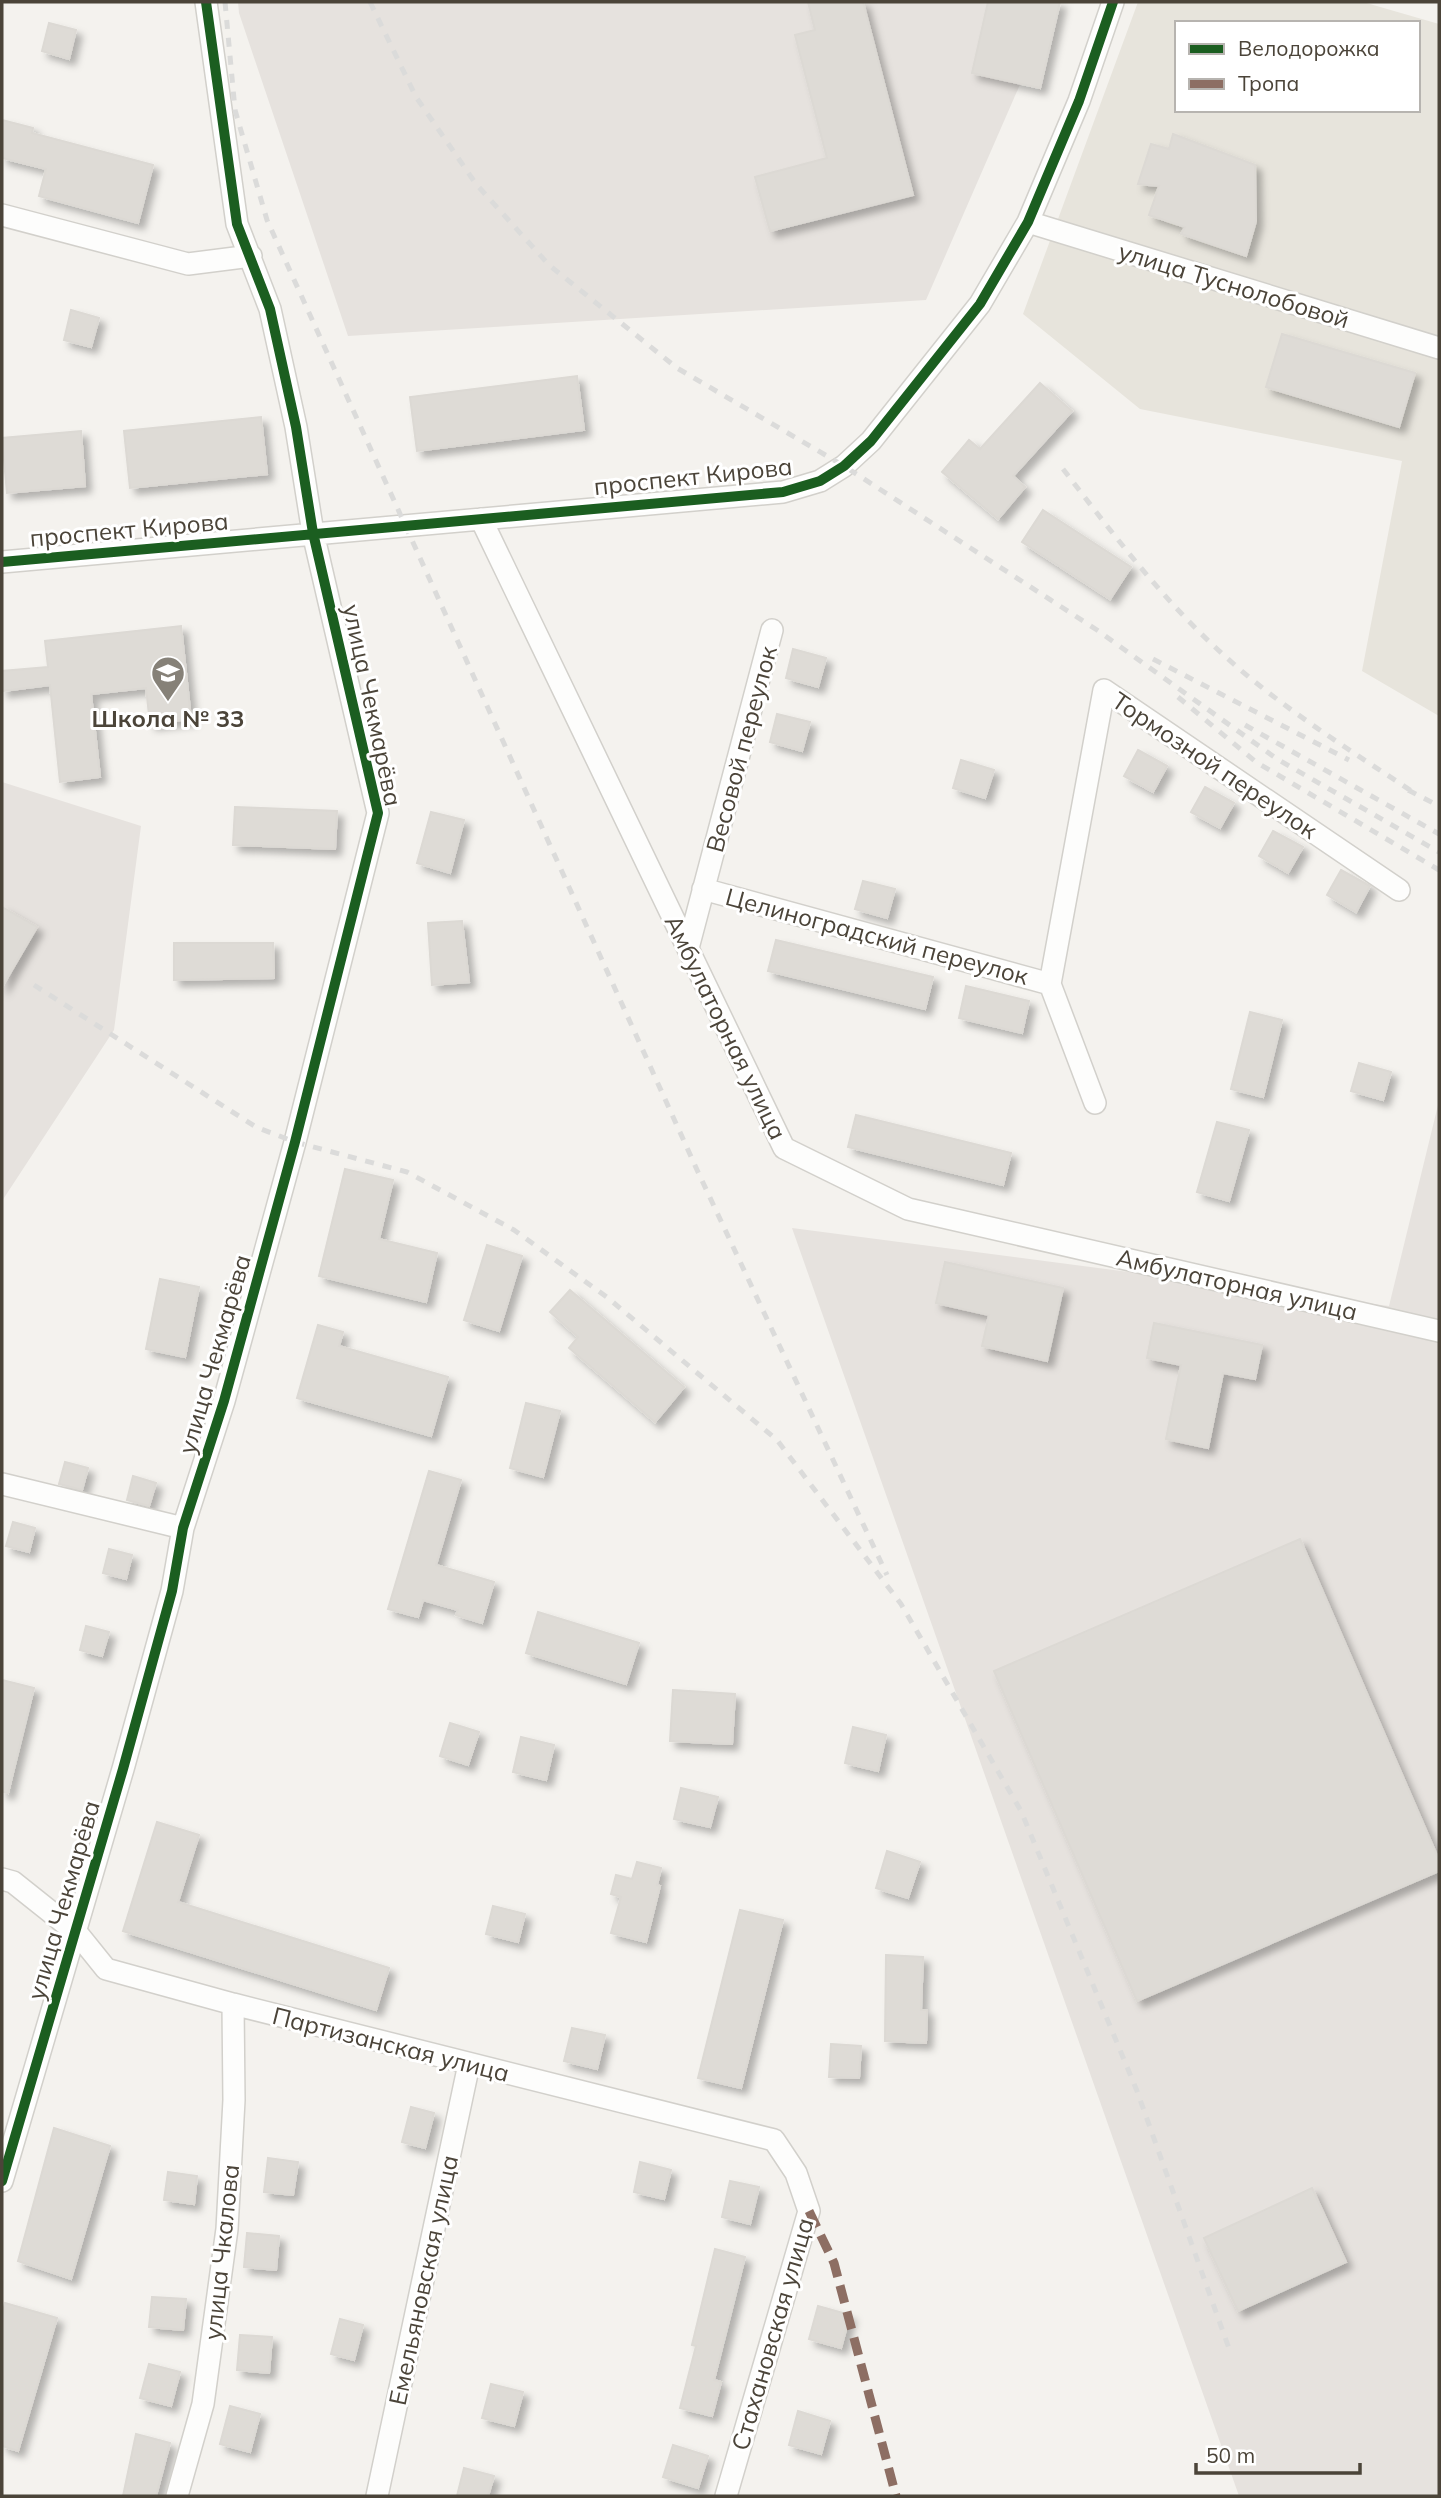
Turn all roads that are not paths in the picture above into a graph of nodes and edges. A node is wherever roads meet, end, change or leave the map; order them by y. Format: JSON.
{"nodes":[{"id":1,"x":206,"y":2,"type":"edge"},
{"id":2,"x":1113,"y":2,"type":"edge"},
{"id":3,"x":2,"y":215,"type":"edge"},
{"id":4,"x":1028,"y":222,"type":"junction"},
{"id":5,"x":251,"y":256,"type":"junction"},
{"id":6,"x":1439,"y":348,"type":"edge"},
{"id":7,"x":481,"y":519,"type":"junction"},
{"id":8,"x":313,"y":533,"type":"junction"},
{"id":9,"x":2,"y":562,"type":"edge"},
{"id":10,"x":772,"y":630,"type":"dead end"},
{"id":11,"x":704,"y":889,"type":"junction"},
{"id":12,"x":1399,"y":890,"type":"dead end"},
{"id":13,"x":688,"y":948,"type":"junction"},
{"id":14,"x":1050,"y":984,"type":"junction"},
{"id":15,"x":1095,"y":1103,"type":"dead end"},
{"id":16,"x":1439,"y":1331,"type":"edge"},
{"id":17,"x":2,"y":1484,"type":"edge"},
{"id":18,"x":183,"y":1528,"type":"junction"},
{"id":19,"x":2,"y":1880,"type":"edge"},
{"id":20,"x":77,"y":1933,"type":"junction"},
{"id":21,"x":233,"y":2004,"type":"junction"},
{"id":22,"x":469,"y":2064,"type":"junction"},
{"id":23,"x":796,"y":2173,"type":"joint"},
{"id":24,"x":2,"y":2181,"type":"edge"},
{"id":25,"x":177,"y":2496,"type":"edge"},
{"id":26,"x":377,"y":2496,"type":"edge"},
{"id":27,"x":726,"y":2496,"type":"edge"}],
"edges":[{"from":1,"to":5,"type":"street","name":"улица Чекмарёва"},
{"from":2,"to":4,"type":"street","name":"проспект Кирова"},
{"from":3,"to":5,"type":"street"},
{"from":4,"to":6,"type":"street","name":"улица Туснолобовой"},
{"from":4,"to":7,"type":"street","name":"проспект Кирова"},
{"from":5,"to":8,"type":"street","name":"улица Чекмарёва"},
{"from":7,"to":8,"type":"street","name":"проспект Кирова"},
{"from":7,"to":13,"type":"street","name":"Амбулаторная улица"},
{"from":8,"to":9,"type":"street","name":"проспект Кирова"},
{"from":8,"to":18,"type":"street","name":"улица Чекмарёва"},
{"from":10,"to":11,"type":"street","name":"Весовой переулок"},
{"from":11,"to":13,"type":"street","name":"Весовой переулок"},
{"from":11,"to":14,"type":"street","name":"Целиноградский переулок"},
{"from":12,"to":14,"type":"street","name":"Тормозной переулок"},
{"from":13,"to":16,"type":"street","name":"Амбулаторная улица"},
{"from":14,"to":15,"type":"street","name":"Целиноградский переулок"},
{"from":17,"to":18,"type":"street"},
{"from":18,"to":20,"type":"street","name":"улица Чекмарёва"},
{"from":19,"to":20,"type":"street","name":"Партизанская улица"},
{"from":20,"to":21,"type":"street","name":"Партизанская улица"},
{"from":20,"to":24,"type":"street","name":"улица Чекмарёва"},
{"from":21,"to":22,"type":"street","name":"Партизанская улица"},
{"from":21,"to":25,"type":"street","name":"улица Чкалова"},
{"from":22,"to":23,"type":"street","name":"Партизанская улица"},
{"from":22,"to":26,"type":"street","name":"Емельяновская улица"},
{"from":23,"to":27,"type":"street","name":"Стахановская улица"}]}
